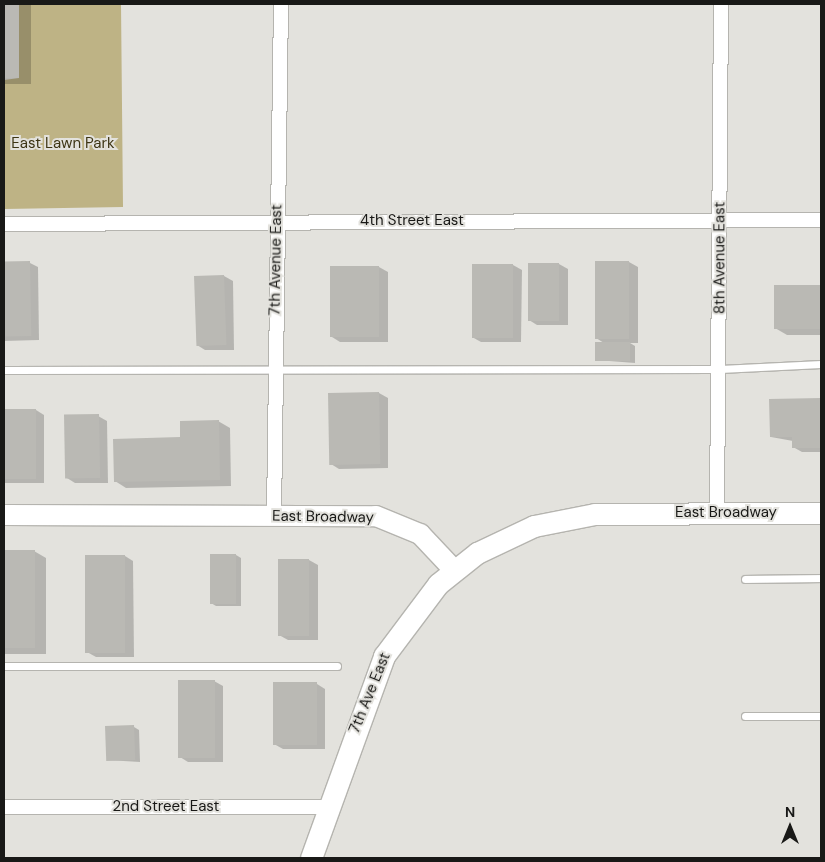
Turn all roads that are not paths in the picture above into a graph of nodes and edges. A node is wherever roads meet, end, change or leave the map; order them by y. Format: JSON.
{"nodes":[{"id":1,"x":281,"y":4,"type":"edge"},
{"id":2,"x":721,"y":4,"type":"edge"},
{"id":3,"x":720,"y":220,"type":"junction"},
{"id":4,"x":821,"y":220,"type":"edge"},
{"id":5,"x":277,"y":222,"type":"junction"},
{"id":6,"x":4,"y":224,"type":"edge"},
{"id":7,"x":821,"y":364,"type":"edge"},
{"id":8,"x":4,"y":370,"type":"edge"},
{"id":9,"x":275,"y":370,"type":"junction"},
{"id":10,"x":720,"y":370,"type":"junction"},
{"id":11,"x":717,"y":512,"type":"junction"},
{"id":12,"x":821,"y":513,"type":"edge"},
{"id":13,"x":4,"y":515,"type":"edge"},
{"id":14,"x":274,"y":516,"type":"junction"},
{"id":15,"x":454,"y":570,"type":"junction"},
{"id":16,"x":821,"y":578,"type":"edge"},
{"id":17,"x":745,"y":579,"type":"dead end"},
{"id":18,"x":4,"y":666,"type":"edge"},
{"id":19,"x":337,"y":666,"type":"dead end"},
{"id":20,"x":745,"y":716,"type":"dead end"},
{"id":21,"x":821,"y":716,"type":"edge"},
{"id":22,"x":4,"y":807,"type":"edge"},
{"id":23,"x":329,"y":807,"type":"junction"},
{"id":24,"x":311,"y":858,"type":"edge"}],
"edges":[{"from":1,"to":5,"type":"street","name":"7th Avenue East"},
{"from":2,"to":3,"type":"street","name":"8th Avenue East"},
{"from":3,"to":4,"type":"street","name":"4th Street East"},
{"from":3,"to":5,"type":"street","name":"4th Street East"},
{"from":3,"to":10,"type":"street","name":"8th Avenue East"},
{"from":5,"to":6,"type":"street","name":"4th Street East"},
{"from":5,"to":9,"type":"street","name":"7th Avenue East"},
{"from":7,"to":10,"type":"lane"},
{"from":8,"to":9,"type":"lane"},
{"from":9,"to":10,"type":"lane"},
{"from":9,"to":14,"type":"street","name":"7th Avenue East"},
{"from":10,"to":11,"type":"street","name":"8th Avenue East"},
{"from":11,"to":12,"type":"main road","name":"East Broadway"},
{"from":11,"to":15,"type":"main road","name":"East Broadway"},
{"from":13,"to":14,"type":"main road","name":"East Broadway"},
{"from":14,"to":15,"type":"main road","name":"East Broadway"},
{"from":15,"to":23,"type":"main road","name":"7th Ave East"},
{"from":16,"to":17,"type":"lane"},
{"from":18,"to":19,"type":"lane"},
{"from":20,"to":21,"type":"lane"},
{"from":22,"to":23,"type":"street","name":"2nd Street East"},
{"from":23,"to":24,"type":"main road","name":"7th Ave East"}]}
